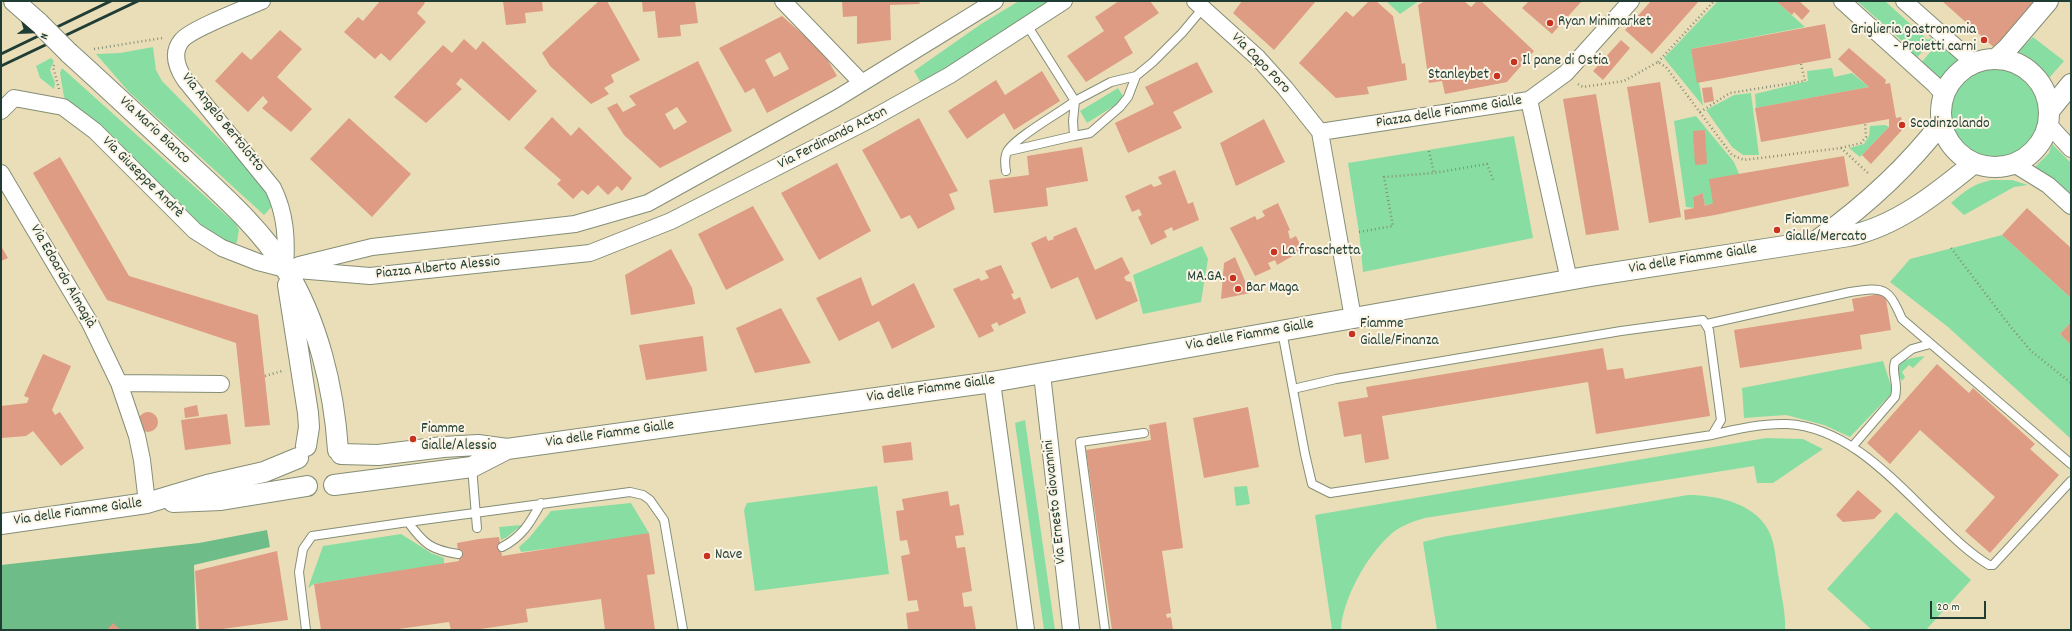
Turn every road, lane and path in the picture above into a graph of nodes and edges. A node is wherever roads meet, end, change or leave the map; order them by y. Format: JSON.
{"nodes":[{"id":1,"x":14,"y":1,"type":"edge"},
{"id":2,"x":262,"y":1,"type":"edge"},
{"id":3,"x":783,"y":1,"type":"edge"},
{"id":4,"x":995,"y":1,"type":"edge"},
{"id":5,"x":1064,"y":1,"type":"edge"},
{"id":6,"x":1631,"y":1,"type":"edge"},
{"id":7,"x":1714,"y":1,"type":"edge"},
{"id":8,"x":1842,"y":1,"type":"edge"},
{"id":9,"x":1904,"y":1,"type":"edge"},
{"id":10,"x":2048,"y":1,"type":"edge"},
{"id":11,"x":1199,"y":5,"type":"edge"},
{"id":12,"x":1027,"y":25,"type":"junction"},
{"id":13,"x":163,"y":38,"type":"dead end"},
{"id":14,"x":69,"y":53,"type":"junction"},
{"id":15,"x":1996,"y":59,"type":"junction"},
{"id":16,"x":1658,"y":62,"type":"junction"},
{"id":17,"x":1801,"y":64,"type":"dead end"},
{"id":18,"x":1974,"y":64,"type":"junction"},
{"id":19,"x":1136,"y":76,"type":"junction"},
{"id":20,"x":862,"y":83,"type":"junction"},
{"id":21,"x":2071,"y":84,"type":"edge"},
{"id":22,"x":1583,"y":87,"type":"dead end"},
{"id":23,"x":1944,"y":96,"type":"junction"},
{"id":24,"x":1530,"y":100,"type":"junction"},
{"id":25,"x":1075,"y":101,"type":"junction"},
{"id":26,"x":63,"y":107,"type":"junction"},
{"id":27,"x":1,"y":111,"type":"edge"},
{"id":28,"x":1700,"y":112,"type":"junction"},
{"id":29,"x":2048,"y":117,"type":"junction"},
{"id":30,"x":1942,"y":122,"type":"junction"},
{"id":31,"x":1865,"y":123,"type":"dead end"},
{"id":32,"x":1320,"y":132,"type":"junction"},
{"id":33,"x":1074,"y":136,"type":"junction"},
{"id":34,"x":1841,"y":148,"type":"junction"},
{"id":35,"x":2071,"y":149,"type":"edge"},
{"id":36,"x":1007,"y":151,"type":"junction"},
{"id":37,"x":1429,"y":151,"type":"dead end"},
{"id":38,"x":1974,"y":163,"type":"junction"},
{"id":39,"x":2014,"y":164,"type":"junction"},
{"id":40,"x":1006,"y":171,"type":"dead end"},
{"id":41,"x":1434,"y":172,"type":"junction"},
{"id":42,"x":1,"y":173,"type":"edge"},
{"id":43,"x":1868,"y":173,"type":"dead end"},
{"id":44,"x":1493,"y":180,"type":"dead end"},
{"id":45,"x":2071,"y":206,"type":"edge"},
{"id":46,"x":1359,"y":232,"type":"dead end"},
{"id":47,"x":1816,"y":241,"type":"junction"},
{"id":48,"x":1952,"y":248,"type":"dead end"},
{"id":49,"x":590,"y":253,"type":"joint"},
{"id":50,"x":285,"y":269,"type":"junction"},
{"id":51,"x":1569,"y":280,"type":"junction"},
{"id":52,"x":1353,"y":318,"type":"junction"},
{"id":53,"x":1707,"y":324,"type":"junction"},
{"id":54,"x":1282,"y":331,"type":"junction"},
{"id":55,"x":1930,"y":344,"type":"junction"},
{"id":56,"x":1042,"y":374,"type":"junction"},
{"id":57,"x":119,"y":382,"type":"junction"},
{"id":58,"x":992,"y":382,"type":"junction"},
{"id":59,"x":2071,"y":383,"type":"edge"},
{"id":60,"x":221,"y":384,"type":"dead end"},
{"id":61,"x":1293,"y":388,"type":"junction"},
{"id":62,"x":1144,"y":433,"type":"dead end"},
{"id":63,"x":1712,"y":434,"type":"junction"},
{"id":64,"x":1852,"y":447,"type":"junction"},
{"id":65,"x":507,"y":449,"type":"junction"},
{"id":66,"x":302,"y":452,"type":"junction"},
{"id":67,"x":340,"y":452,"type":"junction"},
{"id":68,"x":2071,"y":464,"type":"edge"},
{"id":69,"x":472,"y":467,"type":"junction"},
{"id":70,"x":2071,"y":481,"type":"edge"},
{"id":71,"x":334,"y":484,"type":"junction"},
{"id":72,"x":307,"y":486,"type":"junction"},
{"id":73,"x":151,"y":502,"type":"junction"},
{"id":74,"x":540,"y":503,"type":"junction"},
{"id":75,"x":475,"y":513,"type":"junction"},
{"id":76,"x":408,"y":522,"type":"junction"},
{"id":77,"x":1,"y":524,"type":"edge"},
{"id":78,"x":477,"y":528,"type":"dead end"},
{"id":79,"x":502,"y":547,"type":"dead end"},
{"id":80,"x":458,"y":554,"type":"dead end"},
{"id":81,"x":306,"y":630,"type":"edge"},
{"id":82,"x":683,"y":630,"type":"edge"},
{"id":83,"x":1026,"y":630,"type":"edge"},
{"id":84,"x":1071,"y":630,"type":"edge"},
{"id":85,"x":1105,"y":630,"type":"edge"}],
"edges":[{"from":1,"to":14,"type":"street","name":"Via Mario Bianco","bridge":true},
{"from":2,"to":50,"type":"street","name":"Via Angelo Bertolotto"},
{"from":3,"to":20,"type":"street"},
{"from":4,"to":20,"type":"street"},
{"from":5,"to":12,"type":"street","name":"Via Ferdinando Acton"},
{"from":6,"to":24,"type":"street"},
{"from":7,"to":16,"type":"path"},
{"from":8,"to":23,"type":"street"},
{"from":9,"to":18,"type":"street"},
{"from":10,"to":15,"type":"street"},
{"from":11,"to":19,"type":"lane"},
{"from":11,"to":32,"type":"street","name":"Via Capo Poro"},
{"from":12,"to":25,"type":"lane"},
{"from":12,"to":49,"type":"street","name":"Via Ferdinando Acton"},
{"from":13,"to":14,"type":"path"},
{"from":14,"to":26,"type":"path"},
{"from":14,"to":50,"type":"street","name":"Via Mario Bianco"},
{"from":15,"to":18,"type":"street"},
{"from":15,"to":29,"type":"street"},
{"from":16,"to":22,"type":"path"},
{"from":16,"to":28,"type":"path"},
{"from":17,"to":28,"type":"path"},
{"from":18,"to":23,"type":"street"},
{"from":19,"to":25,"type":"lane"},
{"from":19,"to":33,"type":"lane"},
{"from":20,"to":50,"type":"street","name":"Piazza Alberto Alessio"},
{"from":21,"to":29,"type":"street"},
{"from":23,"to":30,"type":"street"},
{"from":24,"to":32,"type":"street","name":"Piazza delle Fiamme Gialle"},
{"from":24,"to":51,"type":"street","name":"Piazza delle Fiamme Gialle"},
{"from":25,"to":33,"type":"lane"},
{"from":25,"to":36,"type":"lane"},
{"from":26,"to":27,"type":"street","name":"Via Giuseppe Andrè"},
{"from":26,"to":50,"type":"street","name":"Via Giuseppe Andrè"},
{"from":28,"to":34,"type":"path"},
{"from":29,"to":35,"type":"street"},
{"from":29,"to":39,"type":"street"},
{"from":30,"to":38,"type":"street"},
{"from":30,"to":47,"type":"street"},
{"from":31,"to":34,"type":"path"},
{"from":32,"to":52,"type":"street"},
{"from":33,"to":36,"type":"lane"},
{"from":34,"to":43,"type":"path"},
{"from":36,"to":40,"type":"lane"},
{"from":37,"to":41,"type":"path"},
{"from":38,"to":39,"type":"street"},
{"from":38,"to":47,"type":"street","name":"Via delle Fiamme Gialle"},
{"from":39,"to":45,"type":"street"},
{"from":41,"to":44,"type":"path"},
{"from":41,"to":46,"type":"path"},
{"from":42,"to":57,"type":"street","name":"Via Edoardo Almagià"},
{"from":47,"to":51,"type":"street","name":"Via delle Fiamme Gialle"},
{"from":48,"to":59,"type":"path"},
{"from":49,"to":50,"type":"street","name":"Piazza Alberto Alessio"},
{"from":50,"to":66,"type":"street"},
{"from":50,"to":67,"type":"street"},
{"from":51,"to":52,"type":"street"},
{"from":52,"to":54,"type":"street","name":"Via delle Fiamme Gialle"},
{"from":53,"to":55,"type":"lane"},
{"from":53,"to":61,"type":"lane"},
{"from":53,"to":63,"type":"lane"},
{"from":54,"to":56,"type":"street","name":"Via delle Fiamme Gialle"},
{"from":54,"to":61,"type":"lane"},
{"from":55,"to":64,"type":"lane"},
{"from":55,"to":68,"type":"lane"},
{"from":56,"to":58,"type":"street","name":"Via delle Fiamme Gialle"},
{"from":56,"to":84,"type":"street","name":"Via Ernesto Giovannini"},
{"from":57,"to":60,"type":"street"},
{"from":57,"to":73,"type":"street","name":"Via Edoardo Almagià"},
{"from":58,"to":65,"type":"street","name":"Via delle Fiamme Gialle"},
{"from":58,"to":83,"type":"street"},
{"from":61,"to":63,"type":"lane"},
{"from":62,"to":85,"type":"lane"},
{"from":63,"to":64,"type":"lane"},
{"from":64,"to":70,"type":"lane"},
{"from":65,"to":67,"type":"street","name":"Via delle Fiamme Gialle"},
{"from":65,"to":69,"type":"street","name":"Via delle Fiamme Gialle"},
{"from":66,"to":67,"type":"street"},
{"from":66,"to":72,"type":"street"},
{"from":66,"to":73,"type":"street","name":"Via delle Fiamme Gialle"},
{"from":67,"to":71,"type":"street"},
{"from":69,"to":71,"type":"street","name":"Via delle Fiamme Gialle"},
{"from":69,"to":75,"type":"lane"},
{"from":71,"to":72,"type":"street"},
{"from":72,"to":73,"type":"street","name":"Via delle Fiamme Gialle"},
{"from":73,"to":77,"type":"street","name":"Via delle Fiamme Gialle"},
{"from":74,"to":75,"type":"lane"},
{"from":74,"to":79,"type":"lane"},
{"from":74,"to":82,"type":"lane"},
{"from":75,"to":76,"type":"lane"},
{"from":75,"to":78,"type":"lane"},
{"from":76,"to":80,"type":"lane"},
{"from":76,"to":81,"type":"lane"}]}
